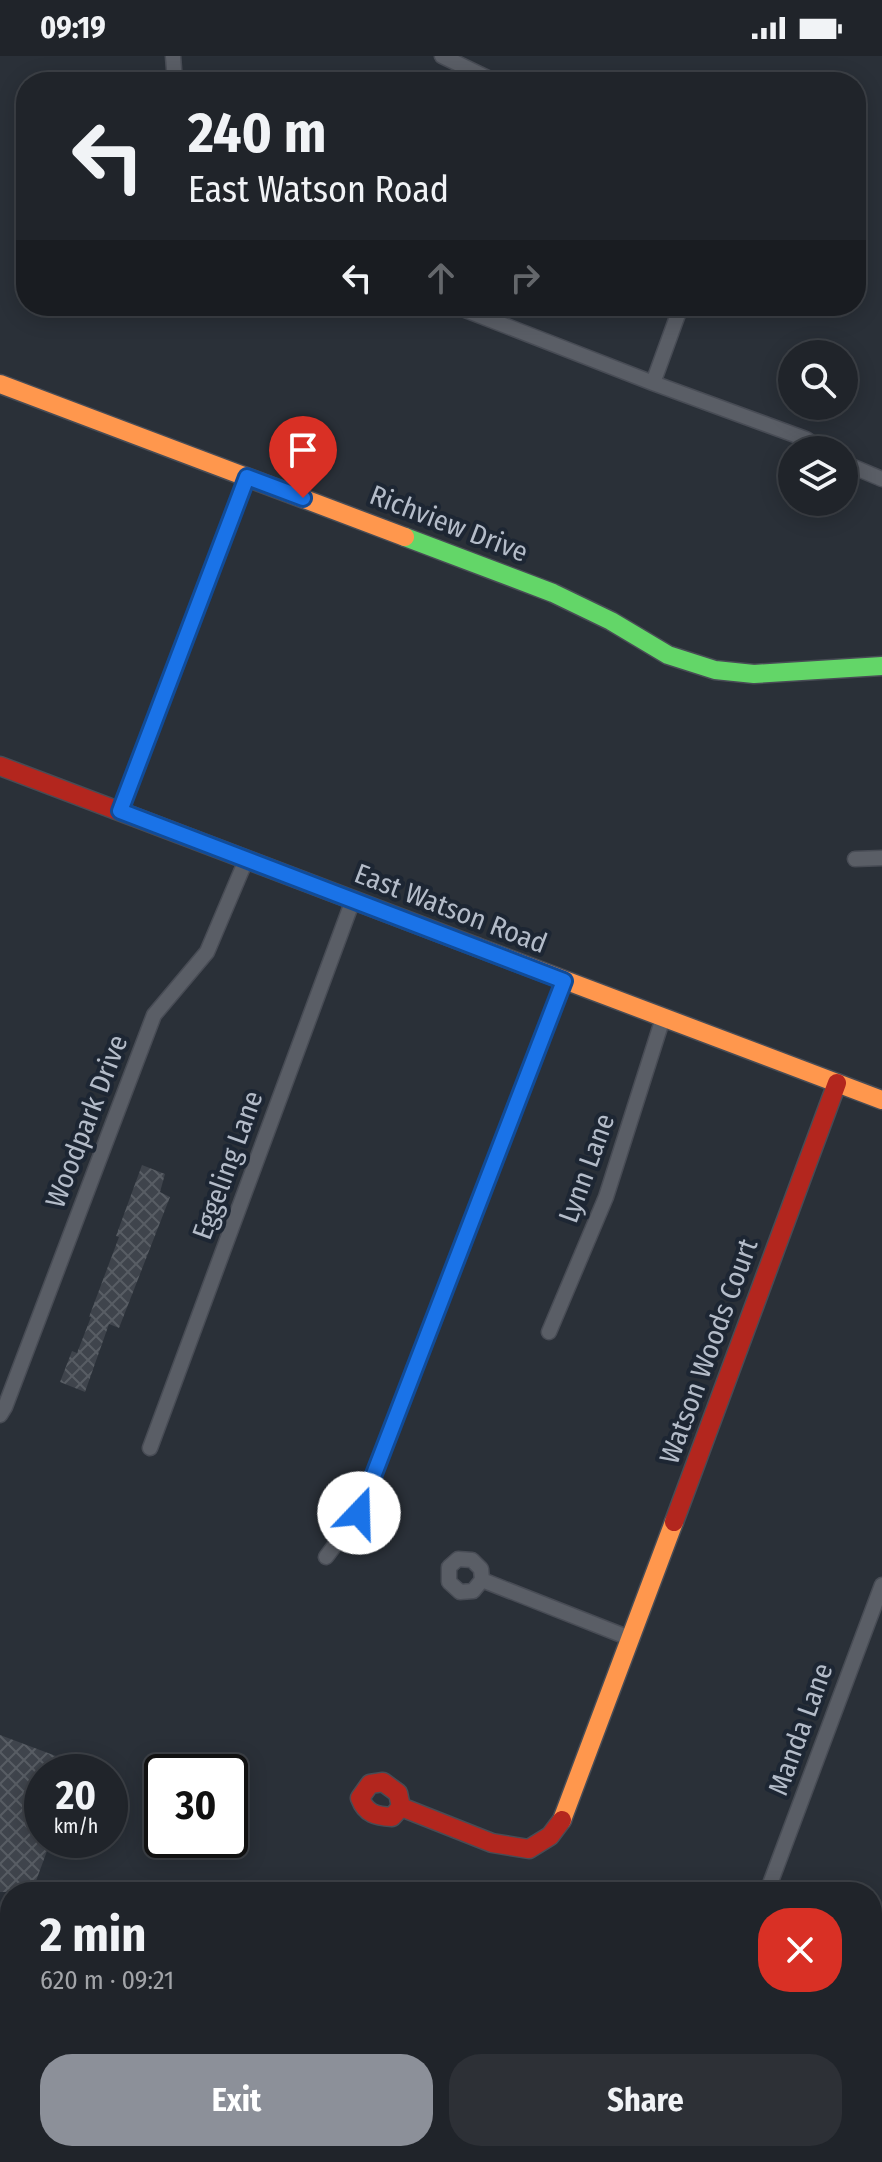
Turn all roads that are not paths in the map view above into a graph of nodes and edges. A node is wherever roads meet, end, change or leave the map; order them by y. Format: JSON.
{"nodes":[{"id":1,"x":442,"y":56,"type":"edge"},
{"id":2,"x":475,"y":72,"type":"edge"},
{"id":3,"x":481,"y":316,"type":"edge"},
{"id":4,"x":677,"y":316,"type":"edge"},
{"id":5,"x":653,"y":383,"type":"junction"},
{"id":6,"x":0,"y":384,"type":"edge"},
{"id":7,"x":798,"y":436,"type":"edge"},
{"id":8,"x":858,"y":469,"type":"edge"},
{"id":9,"x":247,"y":477,"type":"junction"},
{"id":10,"x":882,"y":479,"type":"edge"},
{"id":11,"x":882,"y":666,"type":"edge"},
{"id":12,"x":0,"y":766,"type":"edge"},
{"id":13,"x":120,"y":811,"type":"junction"},
{"id":14,"x":882,"y":858,"type":"edge"},
{"id":15,"x":855,"y":859,"type":"dead end"},
{"id":16,"x":246,"y":860,"type":"junction"},
{"id":17,"x":353,"y":900,"type":"junction"},
{"id":18,"x":564,"y":981,"type":"junction"},
{"id":19,"x":663,"y":1018,"type":"junction"},
{"id":20,"x":837,"y":1083,"type":"junction"},
{"id":21,"x":882,"y":1100,"type":"edge"},
{"id":22,"x":549,"y":1332,"type":"dead end"},
{"id":23,"x":0,"y":1415,"type":"edge"},
{"id":24,"x":150,"y":1448,"type":"dead end"},
{"id":25,"x":326,"y":1557,"type":"dead end"},
{"id":26,"x":482,"y":1580,"type":"dead end"},
{"id":27,"x":882,"y":1585,"type":"edge"},
{"id":28,"x":632,"y":1639,"type":"junction"},
{"id":29,"x":401,"y":1807,"type":"dead end"},
{"id":30,"x":771,"y":1882,"type":"edge"}],
"edges":[{"from":1,"to":2,"type":"street"},
{"from":3,"to":5,"type":"street"},
{"from":4,"to":5,"type":"street"},
{"from":5,"to":7,"type":"street"},
{"from":6,"to":9,"type":"street","name":"Richview Drive"},
{"from":8,"to":10,"type":"street"},
{"from":9,"to":11,"type":"street","name":"Richview Drive"},
{"from":9,"to":13,"type":"street"},
{"from":12,"to":13,"type":"street","name":"East Watson Road"},
{"from":13,"to":16,"type":"street","name":"East Watson Road"},
{"from":14,"to":15,"type":"street"},
{"from":16,"to":17,"type":"street","name":"East Watson Road"},
{"from":16,"to":23,"type":"street","name":"Woodpark Drive"},
{"from":17,"to":18,"type":"street","name":"East Watson Road"},
{"from":17,"to":24,"type":"street","name":"Eggeling Lane"},
{"from":18,"to":19,"type":"street","name":"East Watson Road"},
{"from":18,"to":25,"type":"street"},
{"from":19,"to":20,"type":"street","name":"East Watson Road"},
{"from":19,"to":22,"type":"street","name":"Lynn Lane"},
{"from":20,"to":21,"type":"street","name":"East Watson Road"},
{"from":20,"to":28,"type":"street","name":"Watson Woods Court"},
{"from":26,"to":28,"type":"street"},
{"from":27,"to":30,"type":"street","name":"Manda Lane"},
{"from":28,"to":29,"type":"street","name":"Watson Woods Court"}]}
